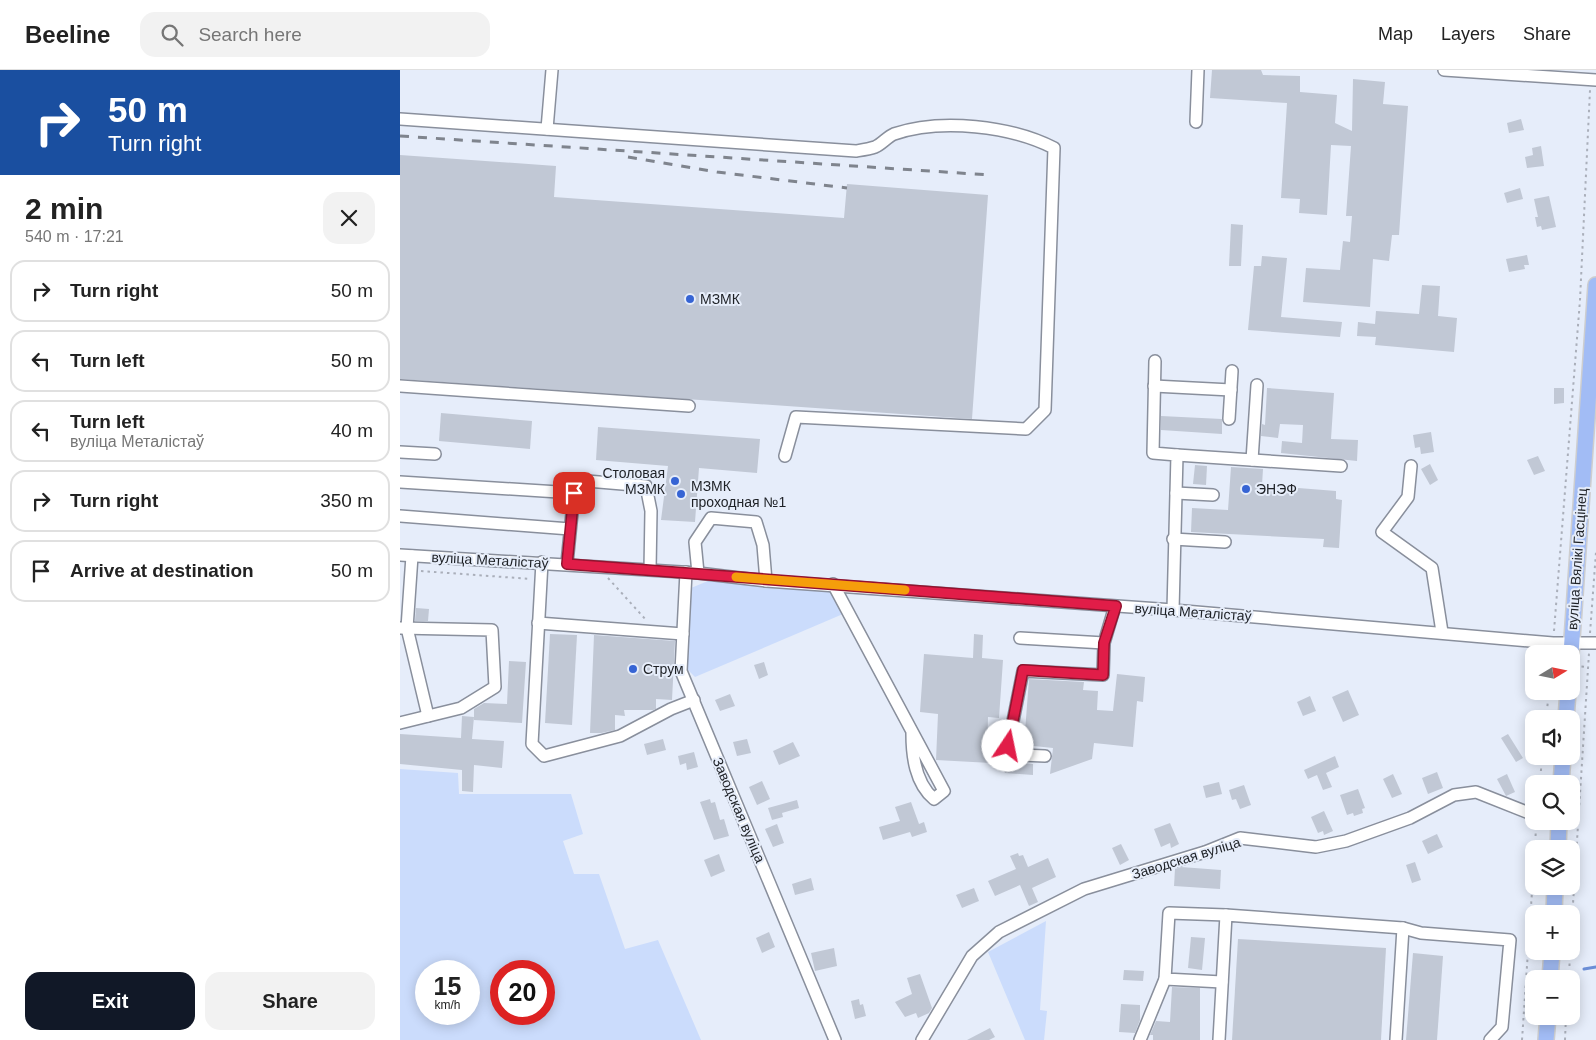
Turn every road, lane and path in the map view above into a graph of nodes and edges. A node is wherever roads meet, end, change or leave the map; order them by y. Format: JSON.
{"nodes":[{"id":1,"x":552,"y":70,"type":"edge"},
{"id":2,"x":1198,"y":70,"type":"edge"},
{"id":3,"x":1444,"y":70,"type":"edge"},
{"id":4,"x":1512,"y":73,"type":"edge"},
{"id":5,"x":1596,"y":80,"type":"edge"},
{"id":6,"x":1589,"y":109,"type":"dead end"},
{"id":7,"x":400,"y":118,"type":"edge"},
{"id":8,"x":1196,"y":122,"type":"dead end"},
{"id":9,"x":547,"y":129,"type":"junction"},
{"id":10,"x":1596,"y":285,"type":"edge"},
{"id":11,"x":1155,"y":361,"type":"dead end"},
{"id":12,"x":1232,"y":371,"type":"dead end"},
{"id":13,"x":1257,"y":385,"type":"dead end"},
{"id":14,"x":400,"y":386,"type":"edge"},
{"id":15,"x":1154,"y":386,"type":"junction"},
{"id":16,"x":1230,"y":390,"type":"junction"},
{"id":17,"x":689,"y":406,"type":"dead end"},
{"id":18,"x":1229,"y":420,"type":"dead end"},
{"id":19,"x":400,"y":452,"type":"edge"},
{"id":20,"x":435,"y":454,"type":"dead end"},
{"id":21,"x":1177,"y":455,"type":"junction"},
{"id":22,"x":785,"y":456,"type":"dead end"},
{"id":23,"x":1252,"y":460,"type":"junction"},
{"id":24,"x":1341,"y":466,"type":"dead end"},
{"id":25,"x":1411,"y":466,"type":"dead end"},
{"id":26,"x":400,"y":482,"type":"edge"},
{"id":27,"x":574,"y":493,"type":"junction"},
{"id":28,"x":1176,"y":493,"type":"junction"},
{"id":29,"x":1213,"y":495,"type":"dead end"},
{"id":30,"x":400,"y":516,"type":"edge"},
{"id":31,"x":570,"y":529,"type":"junction"},
{"id":32,"x":1173,"y":539,"type":"junction"},
{"id":33,"x":1225,"y":542,"type":"dead end"},
{"id":34,"x":1596,"y":552,"type":"edge"},
{"id":35,"x":406,"y":556,"type":"edge"},
{"id":36,"x":542,"y":562,"type":"junction"},
{"id":37,"x":567,"y":564,"type":"junction"},
{"id":38,"x":650,"y":570,"type":"junction"},
{"id":39,"x":686,"y":572,"type":"junction"},
{"id":40,"x":698,"y":573,"type":"junction"},
{"id":41,"x":608,"y":578,"type":"dead end"},
{"id":42,"x":766,"y":580,"type":"junction"},
{"id":43,"x":833,"y":584,"type":"junction"},
{"id":44,"x":1116,"y":606,"type":"junction"},
{"id":45,"x":1173,"y":610,"type":"junction"},
{"id":46,"x":538,"y":623,"type":"junction"},
{"id":47,"x":403,"y":628,"type":"edge"},
{"id":48,"x":657,"y":632,"type":"junction"},
{"id":49,"x":1442,"y":632,"type":"junction"},
{"id":50,"x":683,"y":634,"type":"junction"},
{"id":51,"x":1020,"y":638,"type":"dead end"},
{"id":52,"x":1104,"y":643,"type":"junction"},
{"id":53,"x":1553,"y":643,"type":"junction"},
{"id":54,"x":1593,"y":644,"type":"edge"},
{"id":55,"x":1559,"y":645,"type":"edge"},
{"id":56,"x":1571,"y":645,"type":"edge"},
{"id":57,"x":1580,"y":647,"type":"edge"},
{"id":58,"x":1580,"y":667,"type":"edge"},
{"id":59,"x":1588,"y":667,"type":"junction"},
{"id":60,"x":694,"y":700,"type":"junction"},
{"id":61,"x":428,"y":716,"type":"junction"},
{"id":62,"x":400,"y":723,"type":"edge"},
{"id":63,"x":912,"y":732,"type":"junction"},
{"id":64,"x":1045,"y":756,"type":"dead end"},
{"id":65,"x":1525,"y":811,"type":"edge"},
{"id":66,"x":1532,"y":895,"type":"edge"},
{"id":67,"x":1573,"y":905,"type":"edge"},
{"id":68,"x":1226,"y":915,"type":"junction"},
{"id":69,"x":1403,"y":928,"type":"junction"},
{"id":70,"x":1165,"y":979,"type":"junction"},
{"id":71,"x":1222,"y":982,"type":"junction"},
{"id":72,"x":1547,"y":1025,"type":"edge"},
{"id":73,"x":1566,"y":1025,"type":"edge"},
{"id":74,"x":835,"y":1040,"type":"edge"},
{"id":75,"x":922,"y":1040,"type":"edge"},
{"id":76,"x":1140,"y":1040,"type":"edge"},
{"id":77,"x":1219,"y":1040,"type":"edge"},
{"id":78,"x":1396,"y":1040,"type":"edge"},
{"id":79,"x":1490,"y":1040,"type":"edge"},
{"id":80,"x":1522,"y":1040,"type":"edge"},
{"id":81,"x":1546,"y":1040,"type":"edge"},
{"id":82,"x":1565,"y":1040,"type":"edge"}],
"edges":[{"from":1,"to":9,"type":"street"},
{"from":2,"to":8,"type":"street"},
{"from":3,"to":4,"type":"street"},
{"from":4,"to":5,"type":"street"},
{"from":6,"to":53,"type":"path"},
{"from":7,"to":9,"type":"street"},
{"from":9,"to":22,"type":"street"},
{"from":10,"to":56,"type":"main road","name":"вуліца Вялікі Гасцінец"},
{"from":11,"to":15,"type":"street"},
{"from":12,"to":16,"type":"street"},
{"from":13,"to":23,"type":"street"},
{"from":14,"to":17,"type":"street"},
{"from":15,"to":16,"type":"street"},
{"from":15,"to":21,"type":"street"},
{"from":16,"to":18,"type":"street"},
{"from":19,"to":20,"type":"street"},
{"from":21,"to":23,"type":"street"},
{"from":21,"to":28,"type":"street"},
{"from":23,"to":24,"type":"street"},
{"from":25,"to":49,"type":"street"},
{"from":26,"to":27,"type":"street"},
{"from":27,"to":31,"type":"street"},
{"from":27,"to":38,"type":"street"},
{"from":28,"to":29,"type":"street"},
{"from":28,"to":32,"type":"street"},
{"from":30,"to":31,"type":"street"},
{"from":31,"to":37,"type":"street"},
{"from":32,"to":33,"type":"street"},
{"from":32,"to":45,"type":"street"},
{"from":34,"to":54,"type":"path"},
{"from":35,"to":36,"type":"street","name":"вуліца Металістаў"},
{"from":35,"to":47,"type":"street"},
{"from":36,"to":37,"type":"street","name":"вуліца Металістаў"},
{"from":36,"to":46,"type":"street"},
{"from":37,"to":38,"type":"street","name":"вуліца Металістаў"},
{"from":38,"to":39,"type":"street","name":"вуліца Металістаў"},
{"from":39,"to":40,"type":"street","name":"вуліца Металістаў"},
{"from":39,"to":50,"type":"street","name":"Заводская вуліца"},
{"from":40,"to":42,"type":"street","name":"вуліца Металістаў"},
{"from":40,"to":42,"type":"street"},
{"from":41,"to":48,"type":"path"},
{"from":42,"to":43,"type":"street","name":"вуліца Металістаў"},
{"from":43,"to":44,"type":"street","name":"вуліца Металістаў"},
{"from":43,"to":63,"type":"street"},
{"from":44,"to":45,"type":"street","name":"вуліца Металістаў"},
{"from":44,"to":52,"type":"street"},
{"from":45,"to":49,"type":"street","name":"вуліца Металістаў"},
{"from":46,"to":48,"type":"street"},
{"from":46,"to":60,"type":"street"},
{"from":47,"to":61,"type":"street"},
{"from":47,"to":61,"type":"street"},
{"from":48,"to":50,"type":"street"},
{"from":49,"to":53,"type":"street","name":"вуліца Металістаў"},
{"from":50,"to":60,"type":"street","name":"Заводская вуліца"},
{"from":51,"to":52,"type":"street"},
{"from":52,"to":64,"type":"street"},
{"from":53,"to":55,"type":"street","name":"вуліца Металістаў"},
{"from":54,"to":57,"type":"street","name":"вуліца Металістаў"},
{"from":54,"to":59,"type":"path"},
{"from":58,"to":59,"type":"path"},
{"from":59,"to":67,"type":"path"},
{"from":60,"to":74,"type":"street","name":"Заводская вуліца"},
{"from":61,"to":62,"type":"street"},
{"from":63,"to":63,"type":"street"},
{"from":65,"to":75,"type":"street","name":"Заводская вуліца"},
{"from":66,"to":80,"type":"path"},
{"from":68,"to":69,"type":"street"},
{"from":68,"to":70,"type":"street"},
{"from":68,"to":71,"type":"street"},
{"from":69,"to":78,"type":"street"},
{"from":69,"to":79,"type":"street"},
{"from":70,"to":71,"type":"street"},
{"from":70,"to":76,"type":"street"},
{"from":71,"to":77,"type":"street"},
{"from":72,"to":81,"type":"main road"},
{"from":73,"to":82,"type":"path"}]}
